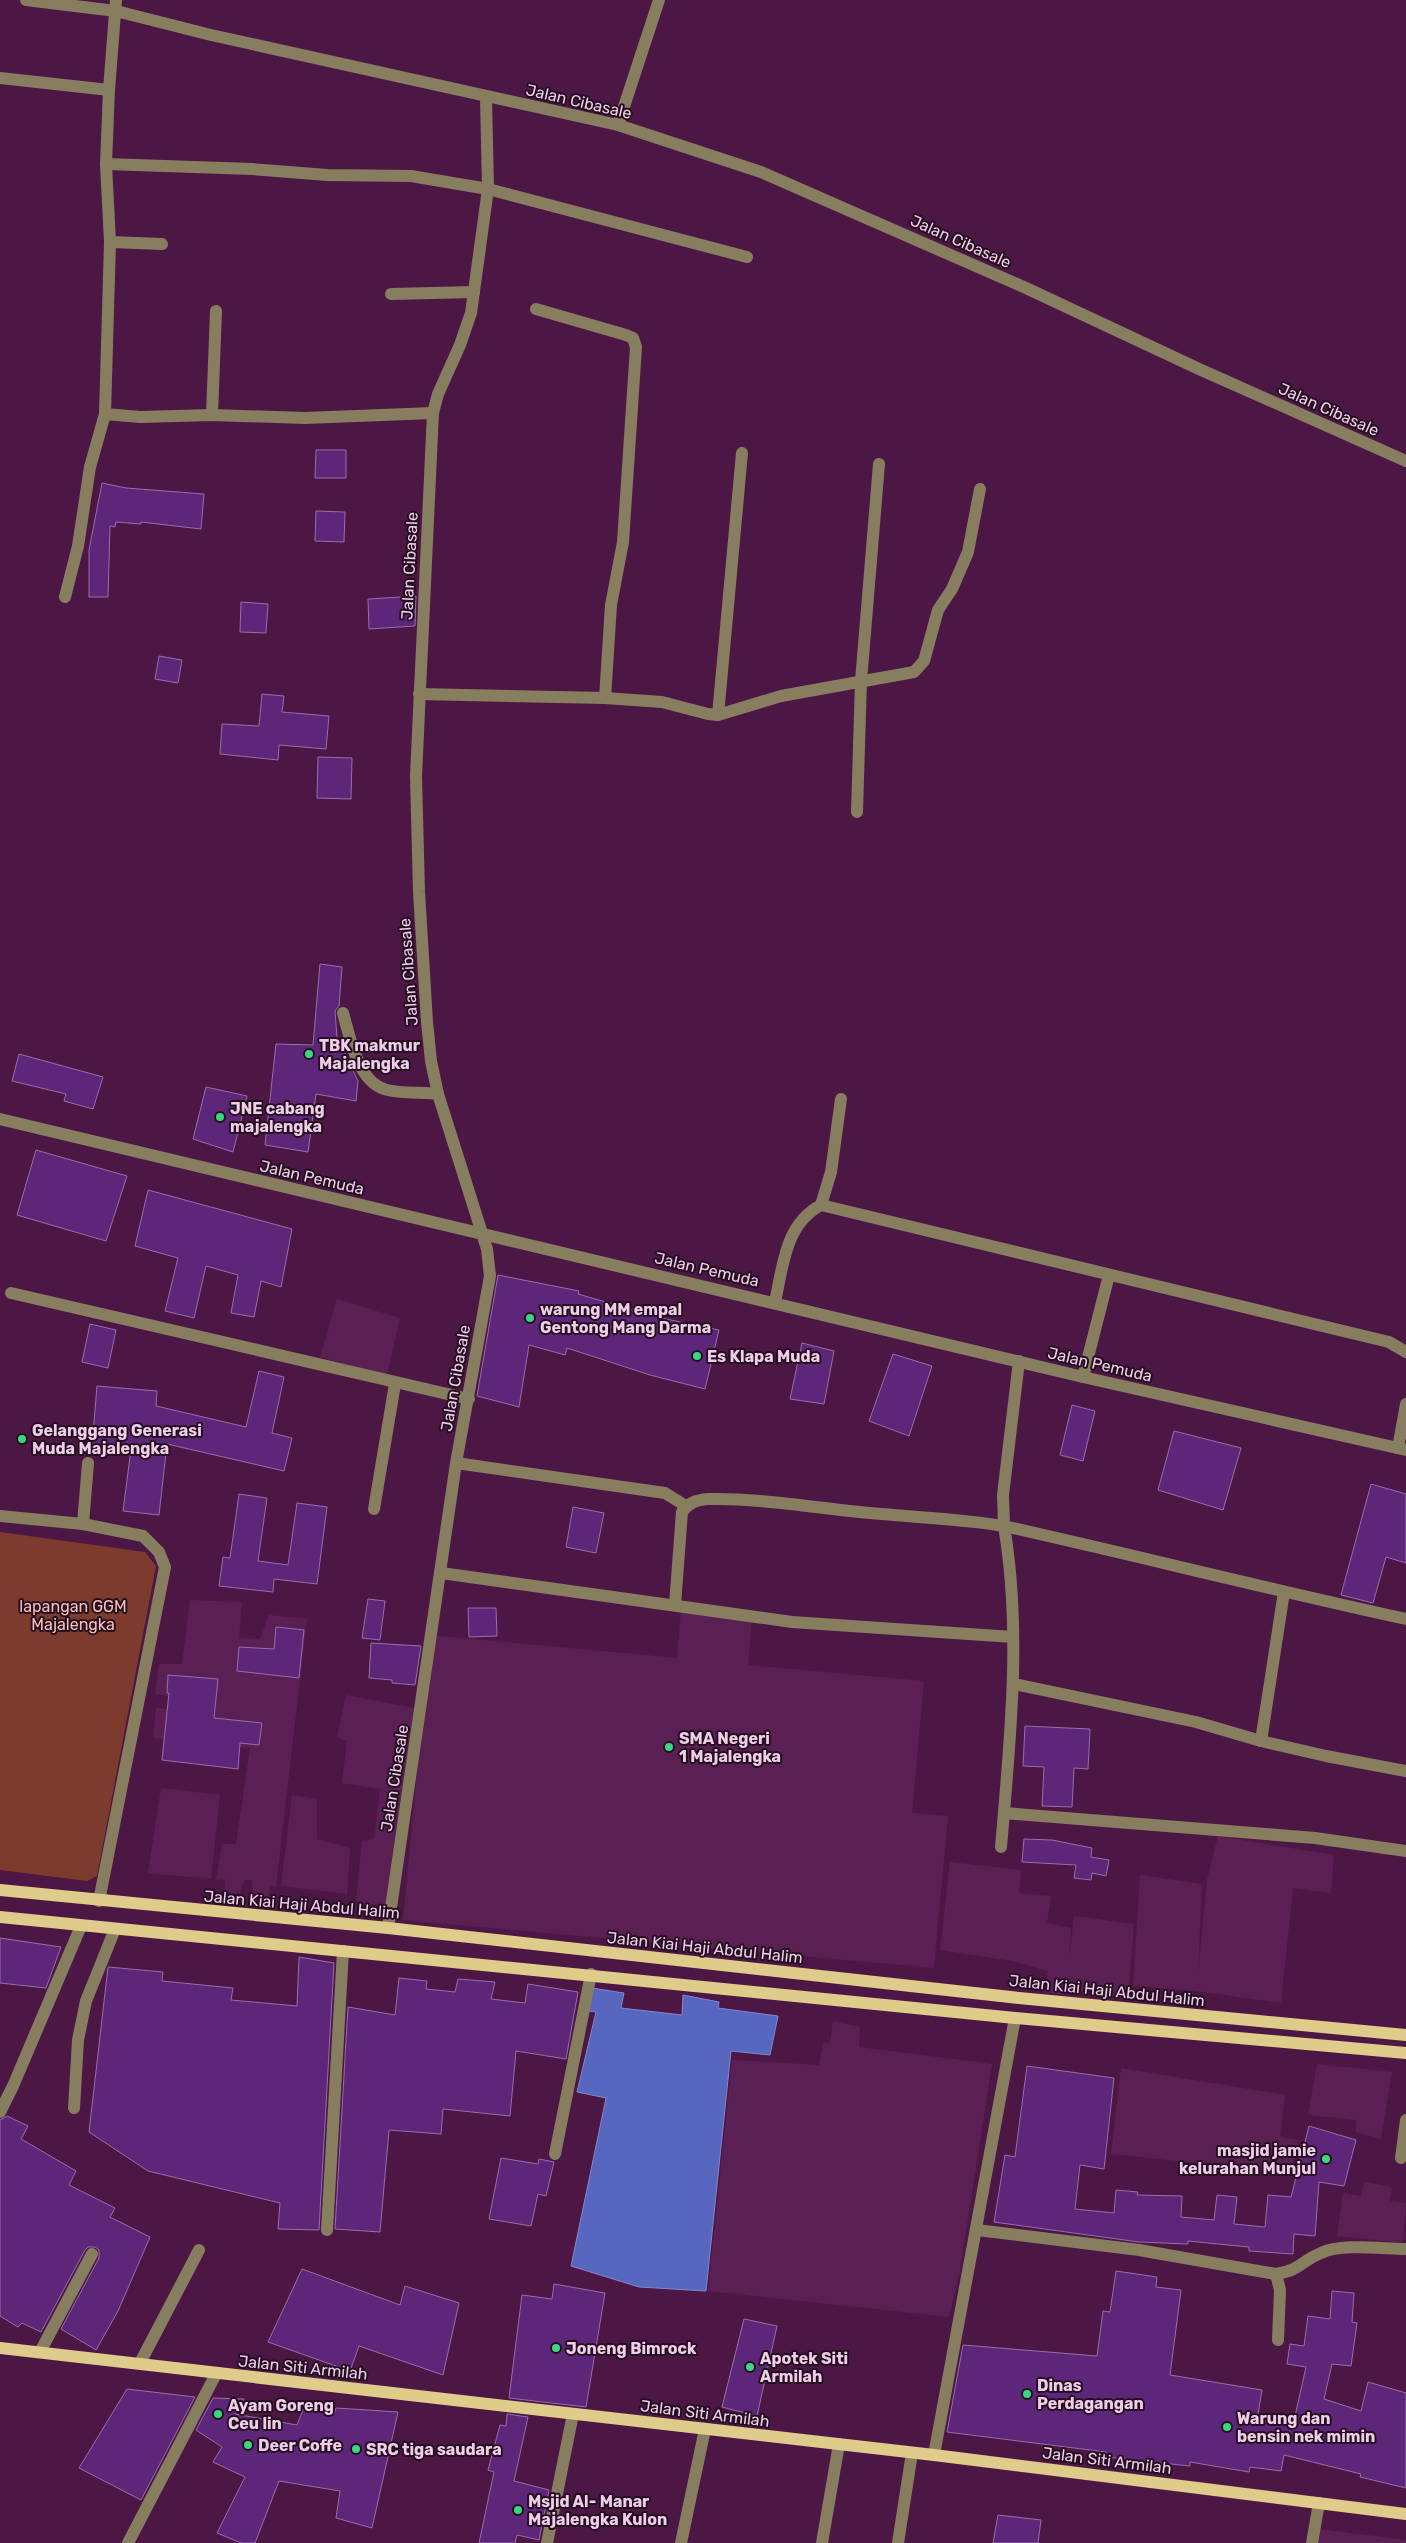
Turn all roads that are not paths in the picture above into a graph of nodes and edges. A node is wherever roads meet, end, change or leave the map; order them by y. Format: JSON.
{"nodes":[{"id":1,"x":26,"y":0,"type":"edge"},
{"id":2,"x":659,"y":0,"type":"edge"},
{"id":3,"x":116,"y":5,"type":"edge"},
{"id":4,"x":0,"y":78,"type":"edge"},
{"id":5,"x":109,"y":90,"type":"junction"},
{"id":6,"x":486,"y":97,"type":"junction"},
{"id":7,"x":618,"y":125,"type":"junction"},
{"id":8,"x":106,"y":164,"type":"junction"},
{"id":9,"x":488,"y":189,"type":"junction"},
{"id":10,"x":110,"y":242,"type":"junction"},
{"id":11,"x":162,"y":244,"type":"dead end"},
{"id":12,"x":747,"y":257,"type":"dead end"},
{"id":13,"x":474,"y":292,"type":"junction"},
{"id":14,"x":391,"y":294,"type":"dead end"},
{"id":15,"x":536,"y":309,"type":"dead end"},
{"id":16,"x":216,"y":311,"type":"dead end"},
{"id":17,"x":433,"y":413,"type":"junction"},
{"id":18,"x":105,"y":414,"type":"junction"},
{"id":19,"x":212,"y":415,"type":"junction"},
{"id":20,"x":742,"y":453,"type":"dead end"},
{"id":21,"x":1406,"y":461,"type":"edge"},
{"id":22,"x":879,"y":464,"type":"dead end"},
{"id":23,"x":980,"y":490,"type":"dead end"},
{"id":24,"x":65,"y":597,"type":"dead end"},
{"id":25,"x":861,"y":681,"type":"junction"},
{"id":26,"x":420,"y":694,"type":"junction"},
{"id":27,"x":605,"y":698,"type":"junction"},
{"id":28,"x":718,"y":715,"type":"junction"},
{"id":29,"x":857,"y":812,"type":"dead end"},
{"id":30,"x":343,"y":1013,"type":"dead end"},
{"id":31,"x":438,"y":1094,"type":"junction"},
{"id":32,"x":841,"y":1099,"type":"dead end"},
{"id":33,"x":0,"y":1119,"type":"edge"},
{"id":34,"x":821,"y":1205,"type":"junction"},
{"id":35,"x":480,"y":1233,"type":"junction"},
{"id":36,"x":1109,"y":1275,"type":"junction"},
{"id":37,"x":11,"y":1293,"type":"dead end"},
{"id":38,"x":775,"y":1302,"type":"junction"},
{"id":39,"x":1406,"y":1352,"type":"edge"},
{"id":40,"x":1019,"y":1361,"type":"junction"},
{"id":41,"x":1083,"y":1377,"type":"junction"},
{"id":42,"x":395,"y":1384,"type":"junction"},
{"id":43,"x":468,"y":1399,"type":"junction"},
{"id":44,"x":1406,"y":1404,"type":"edge"},
{"id":45,"x":1402,"y":1449,"type":"edge"},
{"id":46,"x":88,"y":1463,"type":"dead end"},
{"id":47,"x":456,"y":1463,"type":"junction"},
{"id":48,"x":686,"y":1506,"type":"junction"},
{"id":49,"x":374,"y":1509,"type":"dead end"},
{"id":50,"x":0,"y":1516,"type":"edge"},
{"id":51,"x":83,"y":1524,"type":"junction"},
{"id":52,"x":1004,"y":1526,"type":"junction"},
{"id":53,"x":441,"y":1573,"type":"junction"},
{"id":54,"x":1284,"y":1592,"type":"junction"},
{"id":55,"x":675,"y":1606,"type":"junction"},
{"id":56,"x":1406,"y":1619,"type":"edge"},
{"id":57,"x":1013,"y":1637,"type":"junction"},
{"id":58,"x":1014,"y":1684,"type":"junction"},
{"id":59,"x":1261,"y":1741,"type":"junction"},
{"id":60,"x":1406,"y":1771,"type":"edge"},
{"id":61,"x":1004,"y":1813,"type":"junction"},
{"id":62,"x":1001,"y":1846,"type":"dead end"},
{"id":63,"x":1406,"y":1851,"type":"edge"},
{"id":64,"x":0,"y":1890,"type":"edge"},
{"id":65,"x":99,"y":1901,"type":"junction"},
{"id":66,"x":0,"y":1917,"type":"edge"},
{"id":67,"x":81,"y":1926,"type":"junction"},
{"id":68,"x":388,"y":1928,"type":"junction"},
{"id":69,"x":114,"y":1929,"type":"junction"},
{"id":70,"x":343,"y":1951,"type":"junction"},
{"id":71,"x":591,"y":1974,"type":"junction"},
{"id":72,"x":1015,"y":2018,"type":"junction"},
{"id":73,"x":1406,"y":2035,"type":"edge"},
{"id":74,"x":1406,"y":2054,"type":"edge"},
{"id":75,"x":74,"y":2108,"type":"dead end"},
{"id":76,"x":0,"y":2112,"type":"edge"},
{"id":77,"x":1406,"y":2120,"type":"edge"},
{"id":78,"x":555,"y":2154,"type":"dead end"},
{"id":79,"x":1401,"y":2158,"type":"dead end"},
{"id":80,"x":327,"y":2230,"type":"dead end"},
{"id":81,"x":977,"y":2230,"type":"junction"},
{"id":82,"x":1406,"y":2249,"type":"edge"},
{"id":83,"x":199,"y":2250,"type":"dead end"},
{"id":84,"x":92,"y":2254,"type":"dead end"},
{"id":85,"x":1276,"y":2274,"type":"junction"},
{"id":86,"x":1278,"y":2340,"type":"dead end"},
{"id":87,"x":0,"y":2348,"type":"edge"},
{"id":88,"x":40,"y":2352,"type":"junction"},
{"id":89,"x":140,"y":2363,"type":"junction"},
{"id":90,"x":216,"y":2374,"type":"junction"},
{"id":91,"x":573,"y":2414,"type":"junction"},
{"id":92,"x":705,"y":2429,"type":"junction"},
{"id":93,"x":839,"y":2444,"type":"junction"},
{"id":94,"x":912,"y":2453,"type":"junction"},
{"id":95,"x":934,"y":2455,"type":"junction"},
{"id":96,"x":1319,"y":2503,"type":"junction"},
{"id":97,"x":1406,"y":2514,"type":"edge"},
{"id":98,"x":128,"y":2543,"type":"edge"},
{"id":99,"x":548,"y":2543,"type":"edge"},
{"id":100,"x":681,"y":2543,"type":"edge"},
{"id":101,"x":822,"y":2543,"type":"edge"},
{"id":102,"x":898,"y":2543,"type":"edge"},
{"id":103,"x":1312,"y":2543,"type":"edge"}],
"edges":[{"from":1,"to":3,"type":"street","name":"Jalan Cibasale"},
{"from":2,"to":7,"type":"street"},
{"from":3,"to":5,"type":"street"},
{"from":3,"to":6,"type":"street","name":"Jalan Cibasale"},
{"from":4,"to":5,"type":"street"},
{"from":5,"to":8,"type":"street"},
{"from":6,"to":7,"type":"street","name":"Jalan Cibasale"},
{"from":6,"to":9,"type":"street","name":"Jalan Cibasale"},
{"from":7,"to":21,"type":"street","name":"Jalan Cibasale"},
{"from":8,"to":9,"type":"street"},
{"from":8,"to":10,"type":"street"},
{"from":9,"to":12,"type":"street"},
{"from":9,"to":13,"type":"street","name":"Jalan Cibasale"},
{"from":10,"to":11,"type":"street"},
{"from":10,"to":18,"type":"street"},
{"from":13,"to":14,"type":"street"},
{"from":13,"to":17,"type":"street","name":"Jalan Cibasale"},
{"from":15,"to":27,"type":"street"},
{"from":16,"to":19,"type":"street"},
{"from":17,"to":19,"type":"street"},
{"from":17,"to":26,"type":"street","name":"Jalan Cibasale"},
{"from":18,"to":19,"type":"street"},
{"from":18,"to":24,"type":"street"},
{"from":20,"to":28,"type":"street"},
{"from":22,"to":25,"type":"street"},
{"from":23,"to":25,"type":"street"},
{"from":25,"to":28,"type":"street"},
{"from":25,"to":29,"type":"street"},
{"from":26,"to":27,"type":"street"},
{"from":26,"to":31,"type":"street","name":"Jalan Cibasale"},
{"from":27,"to":28,"type":"street"},
{"from":30,"to":31,"type":"street"},
{"from":31,"to":35,"type":"street","name":"Jalan Cibasale"},
{"from":32,"to":34,"type":"street"},
{"from":33,"to":35,"type":"street","name":"Jalan Pemuda"},
{"from":34,"to":36,"type":"street"},
{"from":34,"to":38,"type":"street"},
{"from":35,"to":38,"type":"street","name":"Jalan Pemuda"},
{"from":35,"to":43,"type":"street","name":"Jalan Cibasale"},
{"from":36,"to":39,"type":"street"},
{"from":36,"to":41,"type":"street"},
{"from":37,"to":42,"type":"street"},
{"from":38,"to":40,"type":"street","name":"Jalan Pemuda"},
{"from":40,"to":41,"type":"street","name":"Jalan Pemuda"},
{"from":40,"to":52,"type":"street"},
{"from":41,"to":45,"type":"street","name":"Jalan Pemuda"},
{"from":42,"to":43,"type":"street"},
{"from":42,"to":49,"type":"street"},
{"from":43,"to":47,"type":"street","name":"Jalan Cibasale"},
{"from":44,"to":45,"type":"street"},
{"from":46,"to":51,"type":"street"},
{"from":47,"to":48,"type":"street"},
{"from":47,"to":53,"type":"street","name":"Jalan Cibasale"},
{"from":48,"to":52,"type":"street"},
{"from":48,"to":55,"type":"street"},
{"from":50,"to":51,"type":"street"},
{"from":51,"to":65,"type":"street"},
{"from":52,"to":54,"type":"street"},
{"from":52,"to":57,"type":"street"},
{"from":53,"to":55,"type":"street"},
{"from":53,"to":68,"type":"street","name":"Jalan Cibasale"},
{"from":54,"to":56,"type":"street"},
{"from":54,"to":59,"type":"street"},
{"from":55,"to":57,"type":"street"},
{"from":57,"to":58,"type":"street"},
{"from":58,"to":59,"type":"street"},
{"from":58,"to":61,"type":"street"},
{"from":59,"to":60,"type":"street"},
{"from":61,"to":62,"type":"street"},
{"from":61,"to":63,"type":"street"},
{"from":64,"to":65,"type":"main road","name":"Jalan Kiai Haji Abdul Halim"},
{"from":65,"to":68,"type":"main road","name":"Jalan Kiai Haji Abdul Halim"},
{"from":66,"to":67,"type":"main road"},
{"from":67,"to":69,"type":"main road"},
{"from":67,"to":76,"type":"street"},
{"from":68,"to":73,"type":"main road","name":"Jalan Kiai Haji Abdul Halim"},
{"from":69,"to":70,"type":"main road"},
{"from":69,"to":75,"type":"street"},
{"from":70,"to":71,"type":"main road"},
{"from":70,"to":80,"type":"street"},
{"from":71,"to":72,"type":"main road"},
{"from":71,"to":78,"type":"street"},
{"from":72,"to":74,"type":"main road"},
{"from":72,"to":81,"type":"street"},
{"from":77,"to":79,"type":"street"},
{"from":81,"to":85,"type":"street"},
{"from":81,"to":95,"type":"street"},
{"from":82,"to":85,"type":"street"},
{"from":83,"to":89,"type":"street"},
{"from":84,"to":88,"type":"street"},
{"from":85,"to":86,"type":"street"},
{"from":87,"to":88,"type":"main road","name":"Jalan Siti Armilah"},
{"from":88,"to":89,"type":"main road","name":"Jalan Siti Armilah"},
{"from":89,"to":90,"type":"main road","name":"Jalan Siti Armilah"},
{"from":90,"to":91,"type":"main road","name":"Jalan Siti Armilah"},
{"from":90,"to":98,"type":"street"},
{"from":91,"to":92,"type":"main road","name":"Jalan Siti Armilah"},
{"from":91,"to":99,"type":"street"},
{"from":92,"to":93,"type":"main road","name":"Jalan Siti Armilah"},
{"from":92,"to":100,"type":"street"},
{"from":93,"to":94,"type":"main road","name":"Jalan Siti Armilah"},
{"from":93,"to":101,"type":"street"},
{"from":94,"to":95,"type":"main road","name":"Jalan Siti Armilah"},
{"from":94,"to":102,"type":"street"},
{"from":95,"to":96,"type":"main road","name":"Jalan Siti Armilah"},
{"from":96,"to":97,"type":"main road","name":"Jalan Siti Armilah"},
{"from":96,"to":103,"type":"street"}]}
